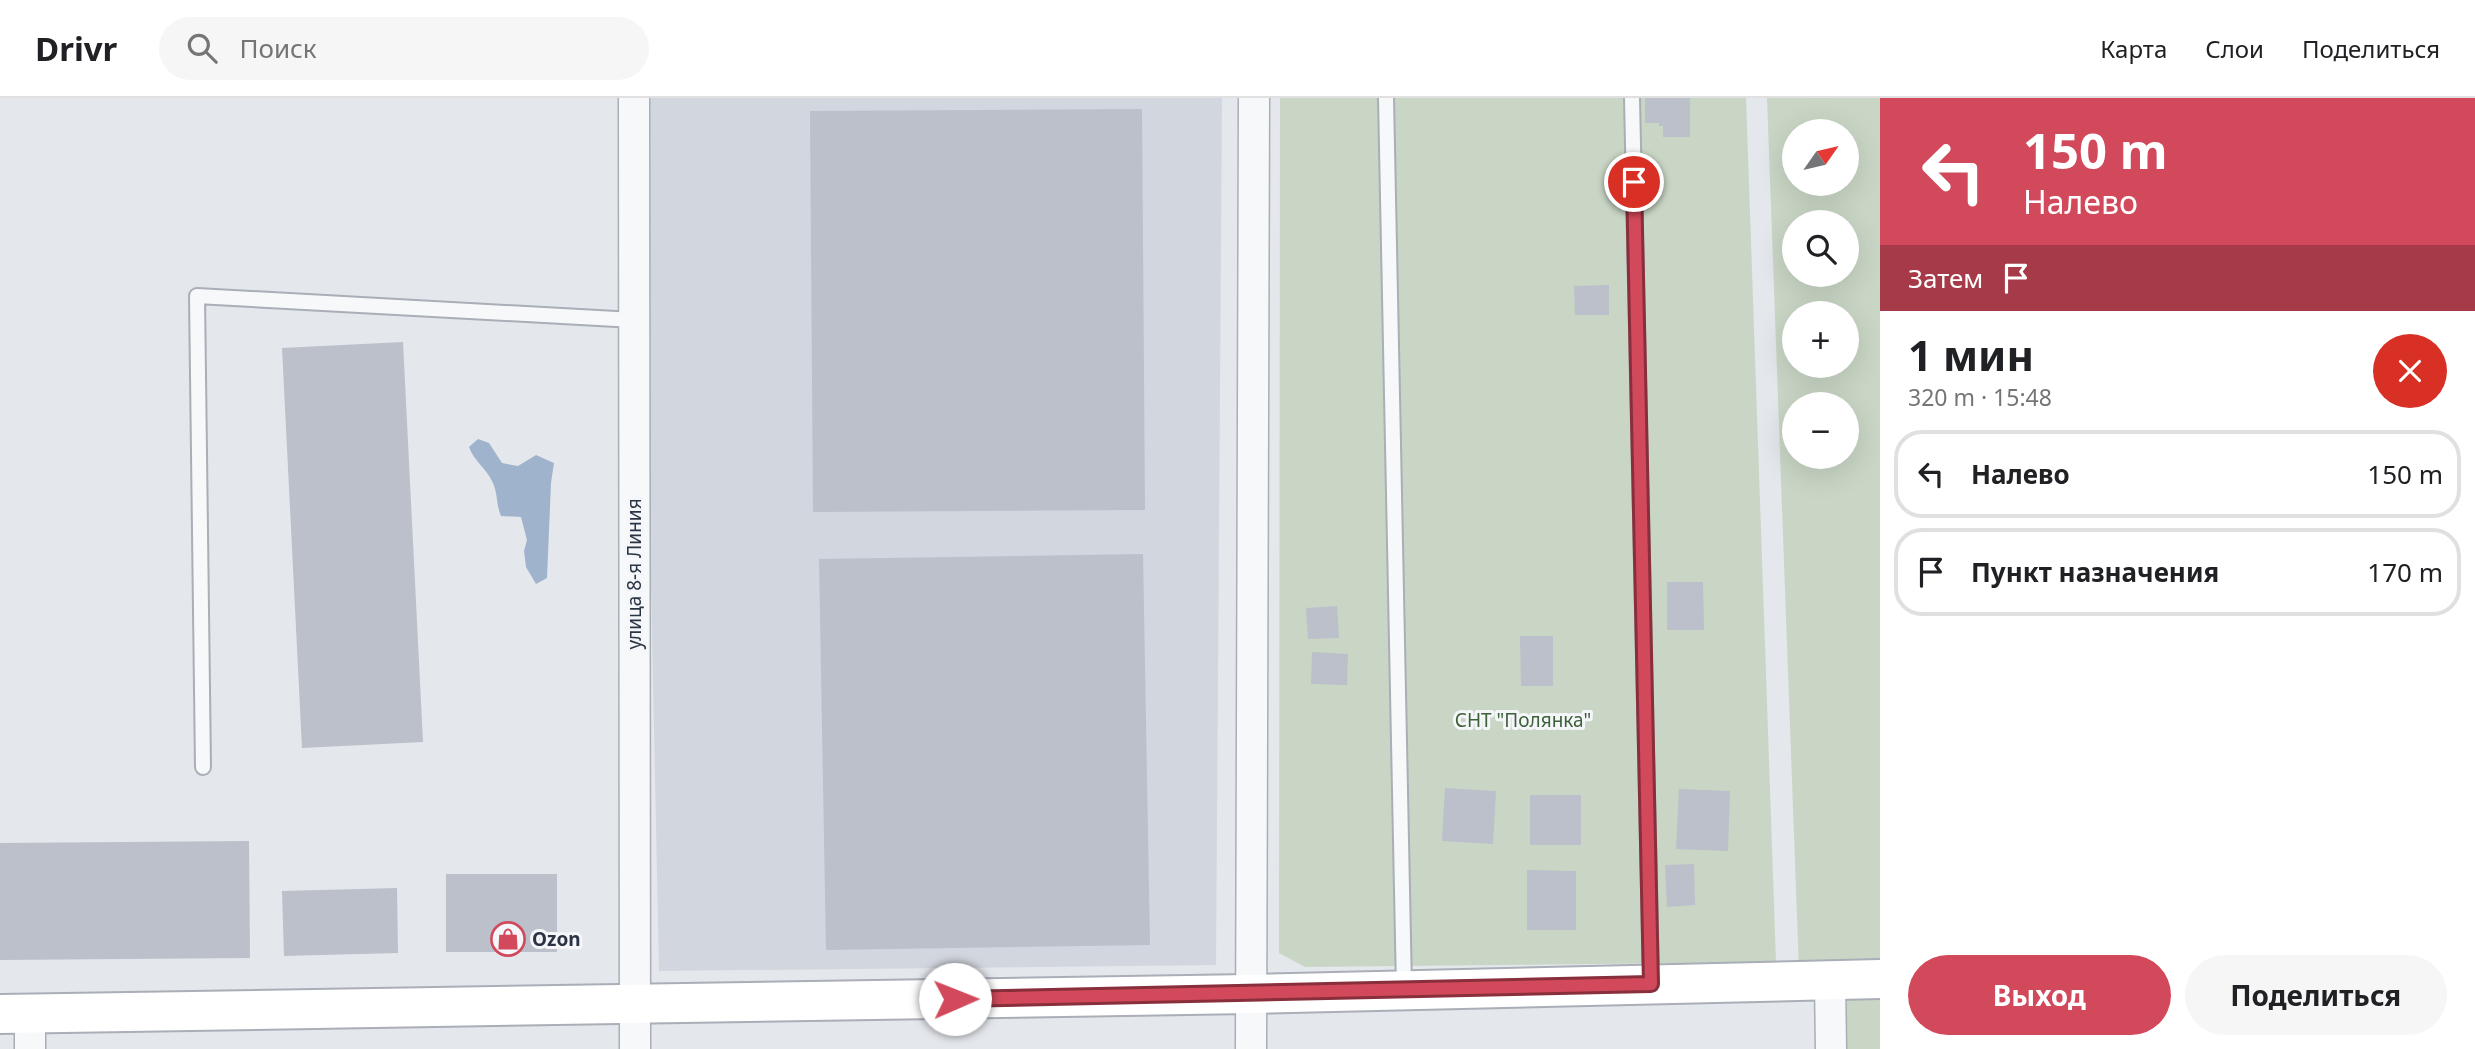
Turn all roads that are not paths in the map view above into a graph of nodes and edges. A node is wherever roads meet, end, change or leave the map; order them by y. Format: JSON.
{"nodes":[{"id":1,"x":634,"y":98,"type":"edge"},
{"id":2,"x":1254,"y":98,"type":"edge"},
{"id":3,"x":1386,"y":98,"type":"edge"},
{"id":4,"x":1632,"y":98,"type":"edge"},
{"id":5,"x":634,"y":320,"type":"junction"},
{"id":6,"x":203,"y":767,"type":"dead end"},
{"id":7,"x":1880,"y":979,"type":"edge"},
{"id":8,"x":1830,"y":980,"type":"junction"},
{"id":9,"x":1651,"y":984,"type":"junction"},
{"id":10,"x":1404,"y":990,"type":"junction"},
{"id":11,"x":1250,"y":993,"type":"junction"},
{"id":12,"x":634,"y":1004,"type":"junction"},
{"id":13,"x":20,"y":1026,"type":"edge"},
{"id":14,"x":635,"y":1049,"type":"edge"},
{"id":15,"x":1251,"y":1049,"type":"edge"},
{"id":16,"x":1831,"y":1049,"type":"edge"}],
"edges":[{"from":1,"to":5,"type":"street","name":"улица 8-я Линия"},
{"from":2,"to":11,"type":"street"},
{"from":3,"to":10,"type":"lane"},
{"from":4,"to":9,"type":"lane"},
{"from":5,"to":6,"type":"lane"},
{"from":5,"to":12,"type":"street","name":"улица 8-я Линия"},
{"from":7,"to":8,"type":"street"},
{"from":8,"to":9,"type":"street"},
{"from":8,"to":16,"type":"street"},
{"from":9,"to":10,"type":"street"},
{"from":10,"to":11,"type":"street"},
{"from":11,"to":12,"type":"street"},
{"from":11,"to":15,"type":"street"},
{"from":12,"to":13,"type":"street"},
{"from":12,"to":14,"type":"street","name":"улица 8-я Линия"}]}
